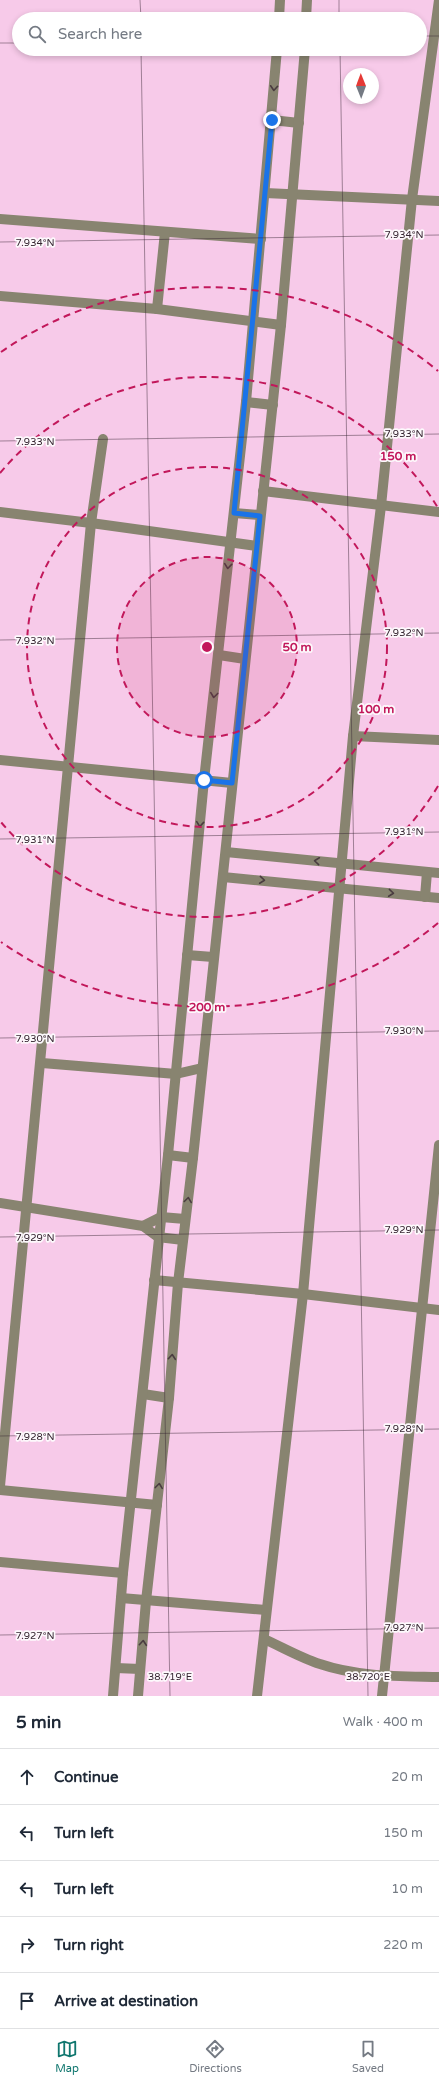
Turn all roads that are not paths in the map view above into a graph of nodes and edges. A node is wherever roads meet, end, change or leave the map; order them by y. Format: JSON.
{"nodes":[{"id":1,"x":280,"y":0,"type":"edge"},
{"id":2,"x":306,"y":0,"type":"edge"},
{"id":3,"x":439,"y":0,"type":"edge"},
{"id":4,"x":279,"y":12,"type":"edge"},
{"id":5,"x":306,"y":12,"type":"edge"},
{"id":6,"x":277,"y":56,"type":"edge"},
{"id":7,"x":304,"y":56,"type":"edge"},
{"id":8,"x":272,"y":120,"type":"junction"},
{"id":9,"x":299,"y":122,"type":"junction"},
{"id":10,"x":266,"y":193,"type":"junction"},
{"id":11,"x":293,"y":195,"type":"junction"},
{"id":12,"x":412,"y":199,"type":"junction"},
{"id":13,"x":439,"y":201,"type":"edge"},
{"id":14,"x":0,"y":219,"type":"edge"},
{"id":15,"x":165,"y":232,"type":"junction"},
{"id":16,"x":261,"y":239,"type":"junction"},
{"id":17,"x":0,"y":296,"type":"edge"},
{"id":18,"x":157,"y":308,"type":"junction"},
{"id":19,"x":253,"y":322,"type":"junction"},
{"id":20,"x":282,"y":325,"type":"junction"},
{"id":21,"x":246,"y":402,"type":"junction"},
{"id":22,"x":272,"y":405,"type":"junction"},
{"id":23,"x":103,"y":439,"type":"dead end"},
{"id":24,"x":263,"y":490,"type":"junction"},
{"id":25,"x":381,"y":506,"type":"junction"},
{"id":26,"x":0,"y":512,"type":"edge"},
{"id":27,"x":439,"y":512,"type":"edge"},
{"id":28,"x":234,"y":513,"type":"junction"},
{"id":29,"x":260,"y":516,"type":"junction"},
{"id":30,"x":91,"y":523,"type":"junction"},
{"id":31,"x":230,"y":544,"type":"junction"},
{"id":32,"x":257,"y":546,"type":"junction"},
{"id":33,"x":219,"y":655,"type":"junction"},
{"id":34,"x":245,"y":659,"type":"junction"},
{"id":35,"x":353,"y":736,"type":"junction"},
{"id":36,"x":439,"y":740,"type":"edge"},
{"id":37,"x":0,"y":760,"type":"edge"},
{"id":38,"x":68,"y":767,"type":"junction"},
{"id":39,"x":204,"y":780,"type":"junction"},
{"id":40,"x":232,"y":783,"type":"junction"},
{"id":41,"x":226,"y":852,"type":"junction"},
{"id":42,"x":343,"y":864,"type":"junction"},
{"id":43,"x":427,"y":872,"type":"junction"},
{"id":44,"x":439,"y":873,"type":"edge"},
{"id":45,"x":223,"y":876,"type":"junction"},
{"id":46,"x":340,"y":888,"type":"junction"},
{"id":47,"x":425,"y":896,"type":"junction"},
{"id":48,"x":439,"y":898,"type":"edge"},
{"id":49,"x":187,"y":955,"type":"junction"},
{"id":50,"x":213,"y":957,"type":"junction"},
{"id":51,"x":42,"y":1063,"type":"junction"},
{"id":52,"x":202,"y":1068,"type":"junction"},
{"id":53,"x":176,"y":1074,"type":"junction"},
{"id":54,"x":439,"y":1145,"type":"edge"},
{"id":55,"x":168,"y":1154,"type":"junction"},
{"id":56,"x":193,"y":1158,"type":"junction"},
{"id":57,"x":0,"y":1203,"type":"edge"},
{"id":58,"x":25,"y":1207,"type":"junction"},
{"id":59,"x":160,"y":1217,"type":"junction"},
{"id":60,"x":185,"y":1219,"type":"junction"},
{"id":61,"x":143,"y":1226,"type":"junction"},
{"id":62,"x":158,"y":1237,"type":"junction"},
{"id":63,"x":183,"y":1240,"type":"junction"},
{"id":64,"x":154,"y":1280,"type":"junction"},
{"id":65,"x":178,"y":1283,"type":"junction"},
{"id":66,"x":303,"y":1294,"type":"junction"},
{"id":67,"x":422,"y":1308,"type":"junction"},
{"id":68,"x":439,"y":1310,"type":"edge"},
{"id":69,"x":143,"y":1394,"type":"junction"},
{"id":70,"x":169,"y":1398,"type":"junction"},
{"id":71,"x":0,"y":1486,"type":"edge"},
{"id":72,"x":0,"y":1490,"type":"edge"},
{"id":73,"x":131,"y":1502,"type":"junction"},
{"id":74,"x":157,"y":1505,"type":"junction"},
{"id":75,"x":0,"y":1562,"type":"edge"},
{"id":76,"x":123,"y":1573,"type":"junction"},
{"id":77,"x":121,"y":1598,"type":"junction"},
{"id":78,"x":146,"y":1600,"type":"junction"},
{"id":79,"x":266,"y":1610,"type":"junction"},
{"id":80,"x":264,"y":1639,"type":"junction"},
{"id":81,"x":116,"y":1668,"type":"junction"},
{"id":82,"x":140,"y":1669,"type":"junction"},
{"id":83,"x":383,"y":1676,"type":"junction"},
{"id":84,"x":439,"y":1677,"type":"edge"},
{"id":85,"x":113,"y":1696,"type":"edge"},
{"id":86,"x":138,"y":1696,"type":"edge"},
{"id":87,"x":257,"y":1696,"type":"edge"},
{"id":88,"x":382,"y":1696,"type":"edge"}],
"edges":[{"from":1,"to":4,"type":"street"},
{"from":2,"to":5,"type":"street"},
{"from":3,"to":12,"type":"street"},
{"from":6,"to":8,"type":"street","one_way":true},
{"from":7,"to":9,"type":"street"},
{"from":8,"to":9,"type":"street"},
{"from":8,"to":10,"type":"street"},
{"from":9,"to":11,"type":"street"},
{"from":10,"to":11,"type":"street"},
{"from":10,"to":16,"type":"street"},
{"from":11,"to":12,"type":"street"},
{"from":11,"to":20,"type":"street"},
{"from":12,"to":13,"type":"street"},
{"from":12,"to":25,"type":"street"},
{"from":14,"to":15,"type":"street"},
{"from":15,"to":16,"type":"street"},
{"from":15,"to":18,"type":"street"},
{"from":16,"to":19,"type":"street"},
{"from":17,"to":18,"type":"street"},
{"from":18,"to":19,"type":"street"},
{"from":19,"to":20,"type":"street"},
{"from":19,"to":21,"type":"street"},
{"from":20,"to":22,"type":"street"},
{"from":21,"to":22,"type":"street"},
{"from":21,"to":28,"type":"street"},
{"from":22,"to":24,"type":"street"},
{"from":23,"to":30,"type":"street"},
{"from":24,"to":25,"type":"street"},
{"from":24,"to":29,"type":"street"},
{"from":25,"to":27,"type":"street"},
{"from":25,"to":35,"type":"street"},
{"from":26,"to":30,"type":"street"},
{"from":28,"to":29,"type":"street"},
{"from":28,"to":31,"type":"street"},
{"from":29,"to":32,"type":"street"},
{"from":30,"to":31,"type":"street"},
{"from":30,"to":38,"type":"street"},
{"from":31,"to":32,"type":"street"},
{"from":31,"to":33,"type":"street","one_way":true},
{"from":32,"to":34,"type":"street"},
{"from":33,"to":34,"type":"street"},
{"from":33,"to":39,"type":"street","one_way":true},
{"from":34,"to":40,"type":"street"},
{"from":35,"to":36,"type":"street"},
{"from":35,"to":42,"type":"street"},
{"from":37,"to":38,"type":"street"},
{"from":38,"to":39,"type":"street"},
{"from":38,"to":51,"type":"street"},
{"from":39,"to":40,"type":"street"},
{"from":39,"to":49,"type":"street","one_way":true},
{"from":40,"to":41,"type":"street"},
{"from":42,"to":41,"type":"street","one_way":true},
{"from":41,"to":45,"type":"street"},
{"from":42,"to":43,"type":"street"},
{"from":42,"to":46,"type":"street"},
{"from":43,"to":44,"type":"street"},
{"from":43,"to":47,"type":"street"},
{"from":45,"to":46,"type":"street","one_way":true},
{"from":45,"to":50,"type":"street"},
{"from":46,"to":47,"type":"street","one_way":true},
{"from":46,"to":66,"type":"street"},
{"from":47,"to":48,"type":"street"},
{"from":49,"to":50,"type":"street"},
{"from":49,"to":53,"type":"street"},
{"from":50,"to":52,"type":"street"},
{"from":51,"to":53,"type":"street"},
{"from":51,"to":58,"type":"street"},
{"from":52,"to":53,"type":"street"},
{"from":52,"to":56,"type":"street"},
{"from":53,"to":55,"type":"street"},
{"from":54,"to":67,"type":"street"},
{"from":55,"to":56,"type":"street"},
{"from":55,"to":59,"type":"street"},
{"from":60,"to":56,"type":"street","one_way":true},
{"from":57,"to":58,"type":"street"},
{"from":58,"to":61,"type":"street"},
{"from":58,"to":71,"type":"street"},
{"from":59,"to":60,"type":"street"},
{"from":59,"to":61,"type":"street"},
{"from":59,"to":62,"type":"street"},
{"from":60,"to":63,"type":"street"},
{"from":61,"to":62,"type":"street"},
{"from":62,"to":63,"type":"street"},
{"from":62,"to":64,"type":"street"},
{"from":63,"to":65,"type":"street"},
{"from":64,"to":65,"type":"street"},
{"from":64,"to":69,"type":"street"},
{"from":65,"to":66,"type":"street"},
{"from":70,"to":65,"type":"street","one_way":true},
{"from":66,"to":67,"type":"street"},
{"from":66,"to":79,"type":"street"},
{"from":67,"to":68,"type":"street"},
{"from":67,"to":83,"type":"street"},
{"from":69,"to":70,"type":"street"},
{"from":69,"to":73,"type":"street"},
{"from":74,"to":70,"type":"street","one_way":true},
{"from":72,"to":73,"type":"street"},
{"from":73,"to":74,"type":"street"},
{"from":73,"to":76,"type":"street"},
{"from":74,"to":78,"type":"street"},
{"from":75,"to":76,"type":"street"},
{"from":76,"to":77,"type":"street"},
{"from":77,"to":78,"type":"street"},
{"from":77,"to":81,"type":"street"},
{"from":78,"to":79,"type":"street"},
{"from":82,"to":78,"type":"street","one_way":true},
{"from":79,"to":80,"type":"street"},
{"from":80,"to":83,"type":"street"},
{"from":80,"to":87,"type":"street"},
{"from":81,"to":82,"type":"street"},
{"from":81,"to":85,"type":"street"},
{"from":82,"to":86,"type":"street"},
{"from":83,"to":84,"type":"street"},
{"from":83,"to":88,"type":"street"}]}
